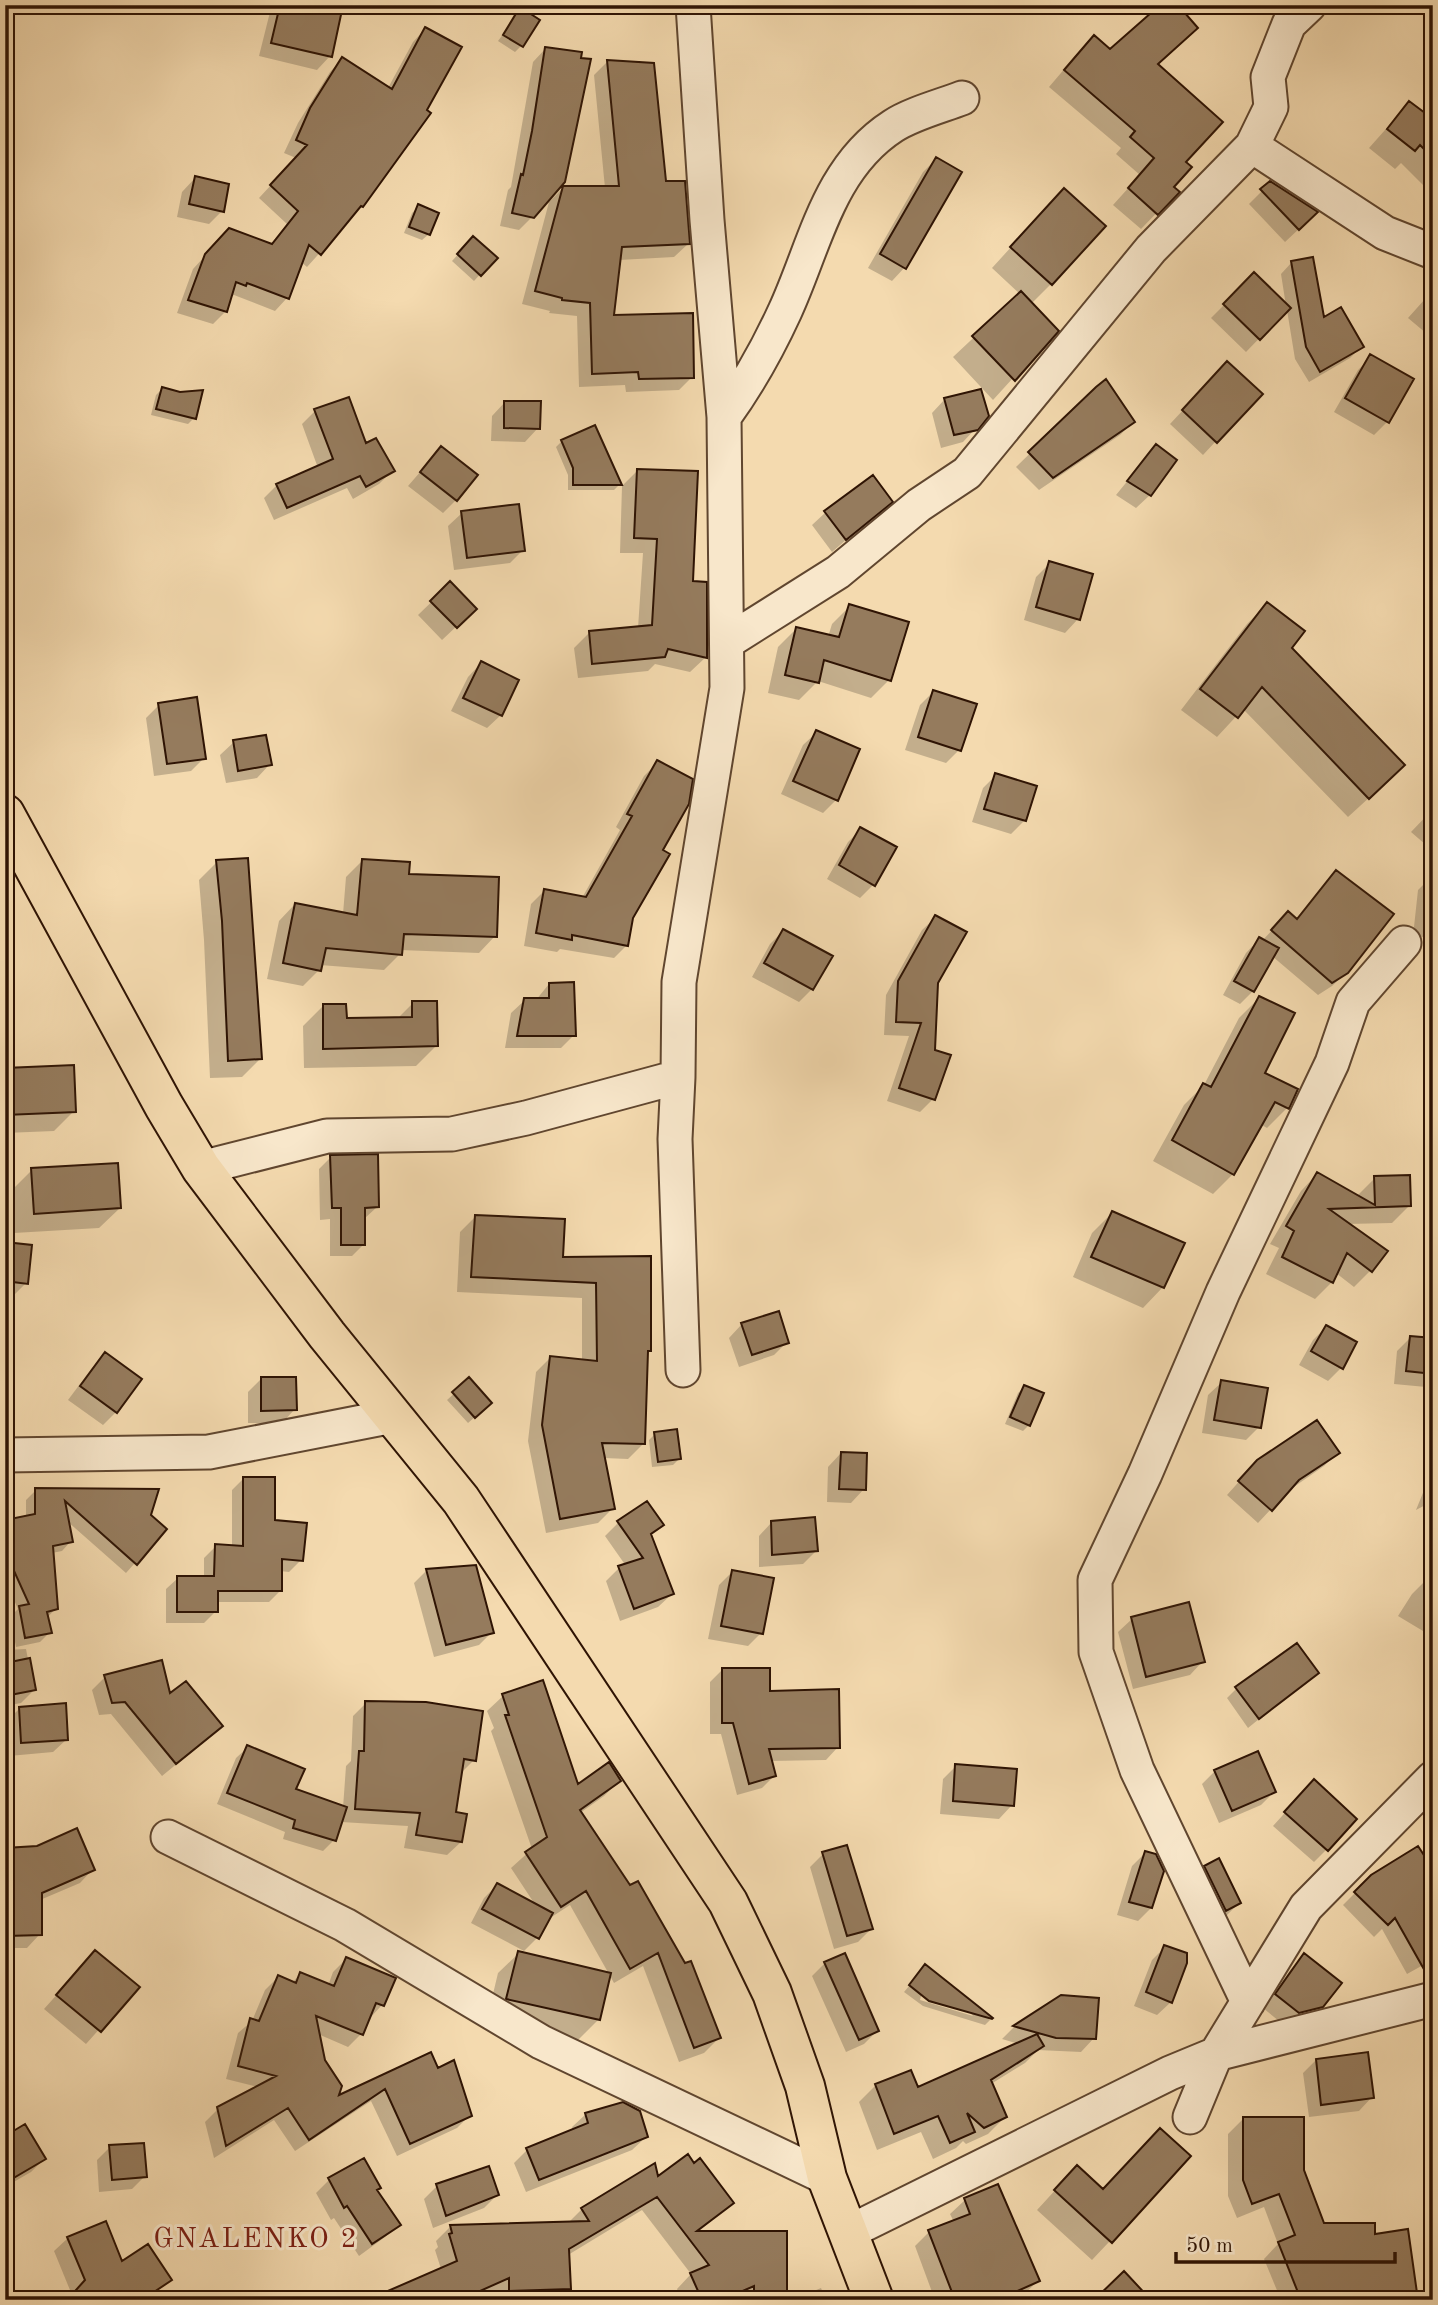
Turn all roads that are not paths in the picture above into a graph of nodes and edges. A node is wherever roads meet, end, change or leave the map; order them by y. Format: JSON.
{"nodes":[{"id":1,"x":693,"y":5,"type":"edge"},
{"id":2,"x":1309,"y":5,"type":"edge"},
{"id":3,"x":962,"y":98,"type":"dead end"},
{"id":4,"x":1252,"y":146,"type":"junction"},
{"id":5,"x":1433,"y":251,"type":"edge"},
{"id":6,"x":724,"y":417,"type":"junction"},
{"id":7,"x":727,"y":642,"type":"junction"},
{"id":8,"x":5,"y":814,"type":"edge"},
{"id":9,"x":1404,"y":943,"type":"dead end"},
{"id":10,"x":678,"y":1077,"type":"junction"},
{"id":11,"x":201,"y":1168,"type":"junction"},
{"id":12,"x":683,"y":1370,"type":"dead end"},
{"id":13,"x":393,"y":1416,"type":"junction"},
{"id":14,"x":5,"y":1455,"type":"edge"},
{"id":15,"x":1433,"y":1778,"type":"edge"},
{"id":16,"x":168,"y":1837,"type":"dead end"},
{"id":17,"x":1433,"y":1999,"type":"edge"},
{"id":18,"x":1248,"y":2002,"type":"junction"},
{"id":19,"x":1216,"y":2054,"type":"junction"},
{"id":20,"x":1190,"y":2117,"type":"dead end"},
{"id":21,"x":827,"y":2178,"type":"junction"},
{"id":22,"x":847,"y":2233,"type":"junction"},
{"id":23,"x":874,"y":2300,"type":"edge"}],
"edges":[{"from":1,"to":6,"type":"street"},
{"from":2,"to":4,"type":"street"},
{"from":3,"to":6,"type":"street"},
{"from":4,"to":5,"type":"street"},
{"from":4,"to":7,"type":"street"},
{"from":6,"to":7,"type":"street"},
{"from":7,"to":10,"type":"street"},
{"from":8,"to":11,"type":"highway"},
{"from":9,"to":18,"type":"street"},
{"from":10,"to":11,"type":"street"},
{"from":10,"to":12,"type":"street"},
{"from":11,"to":13,"type":"highway"},
{"from":13,"to":14,"type":"street"},
{"from":13,"to":21,"type":"highway"},
{"from":15,"to":18,"type":"street"},
{"from":16,"to":21,"type":"street"},
{"from":17,"to":19,"type":"street"},
{"from":18,"to":19,"type":"street"},
{"from":19,"to":20,"type":"street"},
{"from":19,"to":22,"type":"street"},
{"from":21,"to":22,"type":"highway"},
{"from":22,"to":23,"type":"highway"}]}
